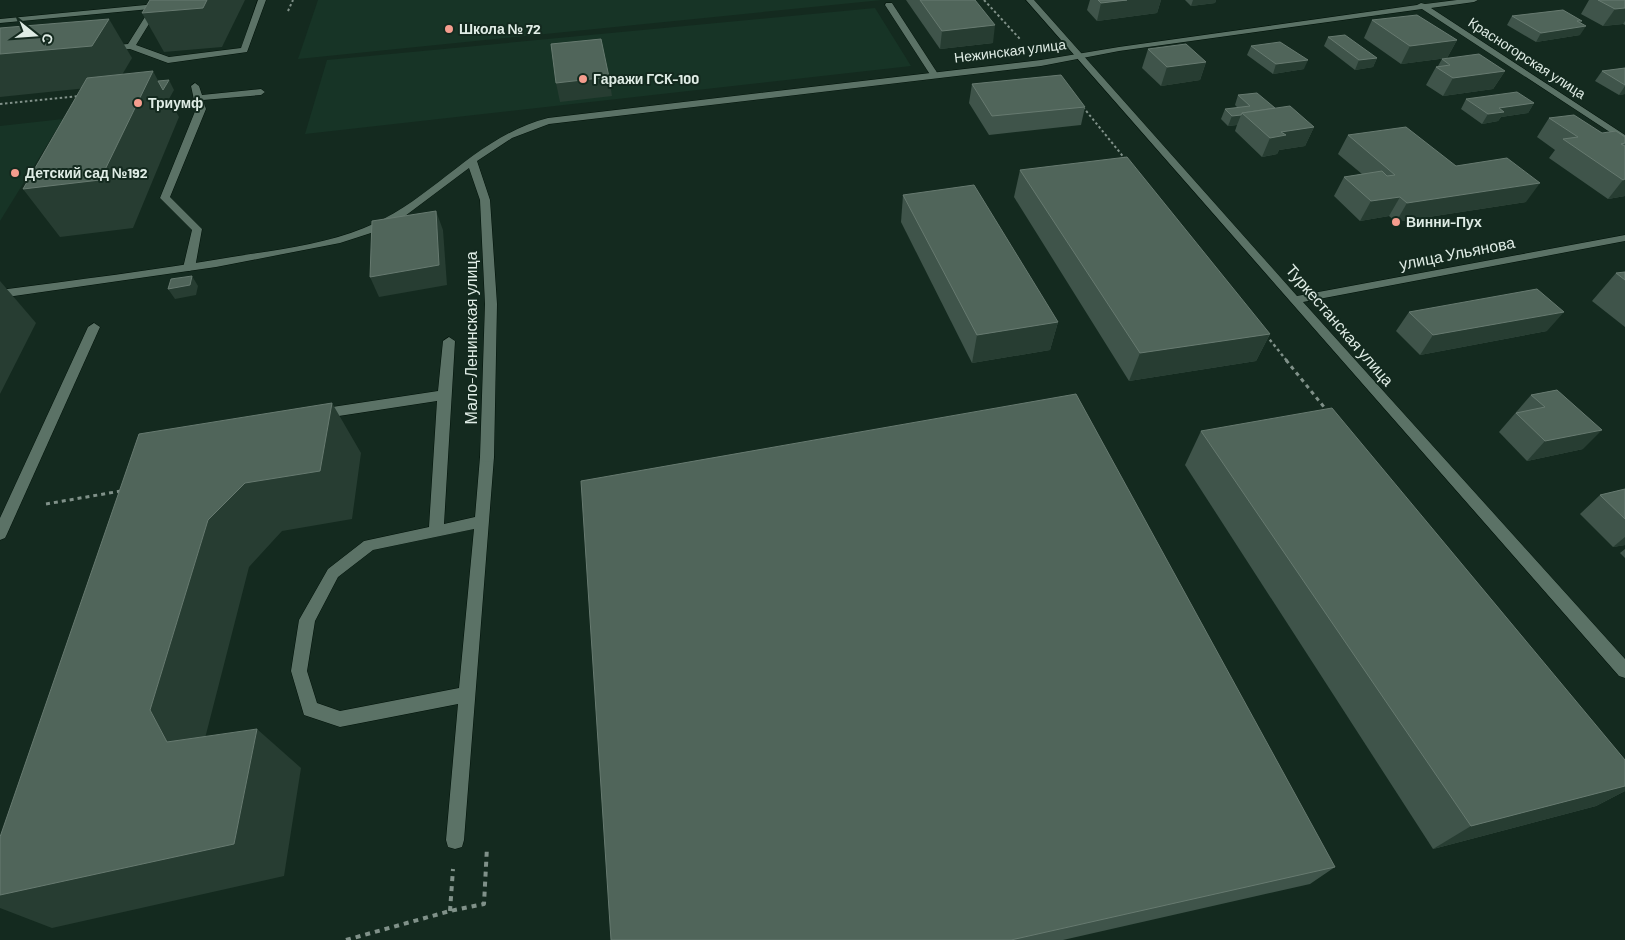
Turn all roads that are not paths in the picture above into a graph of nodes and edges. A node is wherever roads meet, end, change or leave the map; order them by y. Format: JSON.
{"nodes":[{"id":1,"x":262,"y":0,"type":"edge"},
{"id":2,"x":1030,"y":0,"type":"edge"},
{"id":3,"x":1414,"y":0,"type":"edge"},
{"id":4,"x":1474,"y":0,"type":"edge"},
{"id":5,"x":890,"y":5,"type":"dead end"},
{"id":6,"x":1424,"y":6,"type":"junction"},
{"id":7,"x":0,"y":20,"type":"edge"},
{"id":8,"x":131,"y":46,"type":"junction"},
{"id":9,"x":103,"y":49,"type":"edge"},
{"id":10,"x":1081,"y":57,"type":"junction"},
{"id":11,"x":934,"y":74,"type":"junction"},
{"id":12,"x":195,"y":86,"type":"dead end"},
{"id":13,"x":261,"y":92,"type":"dead end"},
{"id":14,"x":198,"y":98,"type":"junction"},
{"id":15,"x":1625,"y":139,"type":"edge"},
{"id":16,"x":472,"y":161,"type":"junction"},
{"id":17,"x":1625,"y":238,"type":"edge"},
{"id":18,"x":190,"y":268,"type":"junction"},
{"id":19,"x":0,"y":294,"type":"edge"},
{"id":20,"x":1295,"y":300,"type":"junction"},
{"id":21,"x":94,"y":326,"type":"dead end"},
{"id":22,"x":449,"y":341,"type":"dead end"},
{"id":23,"x":444,"y":395,"type":"junction"},
{"id":24,"x":310,"y":415,"type":"edge"},
{"id":25,"x":481,"y":522,"type":"junction"},
{"id":26,"x":436,"y":532,"type":"junction"},
{"id":27,"x":0,"y":534,"type":"edge"},
{"id":28,"x":1625,"y":671,"type":"edge"},
{"id":29,"x":467,"y":694,"type":"junction"},
{"id":30,"x":454,"y":840,"type":"road end"}],
"edges":[{"from":1,"to":8,"type":"street"},
{"from":2,"to":10,"type":"street","name":"Туркестанская улица"},
{"from":3,"to":6,"type":"street","name":"Красногорская улица"},
{"from":4,"to":6,"type":"street","name":"Нежинская улица"},
{"from":5,"to":11,"type":"street"},
{"from":6,"to":10,"type":"street","name":"Нежинская улица"},
{"from":6,"to":15,"type":"street","name":"Красногорская улица"},
{"from":7,"to":8,"type":"street"},
{"from":8,"to":9,"type":"street"},
{"from":10,"to":11,"type":"street","name":"Нежинская улица"},
{"from":10,"to":20,"type":"street","name":"Туркестанская улица"},
{"from":11,"to":16,"type":"street","name":"Нежинская улица"},
{"from":12,"to":14,"type":"street"},
{"from":13,"to":14,"type":"street"},
{"from":14,"to":18,"type":"street"},
{"from":16,"to":18,"type":"street","name":"Нежинская улица"},
{"from":16,"to":25,"type":"street","name":"Мало-Ленинская улица"},
{"from":17,"to":20,"type":"street","name":"улица Ульянова"},
{"from":18,"to":19,"type":"street","name":"Нежинская улица"},
{"from":20,"to":28,"type":"street","name":"Туркестанская улица"},
{"from":21,"to":27,"type":"street"},
{"from":22,"to":23,"type":"street"},
{"from":23,"to":24,"type":"street"},
{"from":23,"to":26,"type":"street"},
{"from":25,"to":26,"type":"street"},
{"from":25,"to":29,"type":"street","name":"Мало-Ленинская улица"},
{"from":26,"to":29,"type":"street"},
{"from":29,"to":30,"type":"street","name":"Мало-Ленинская улица"}]}
